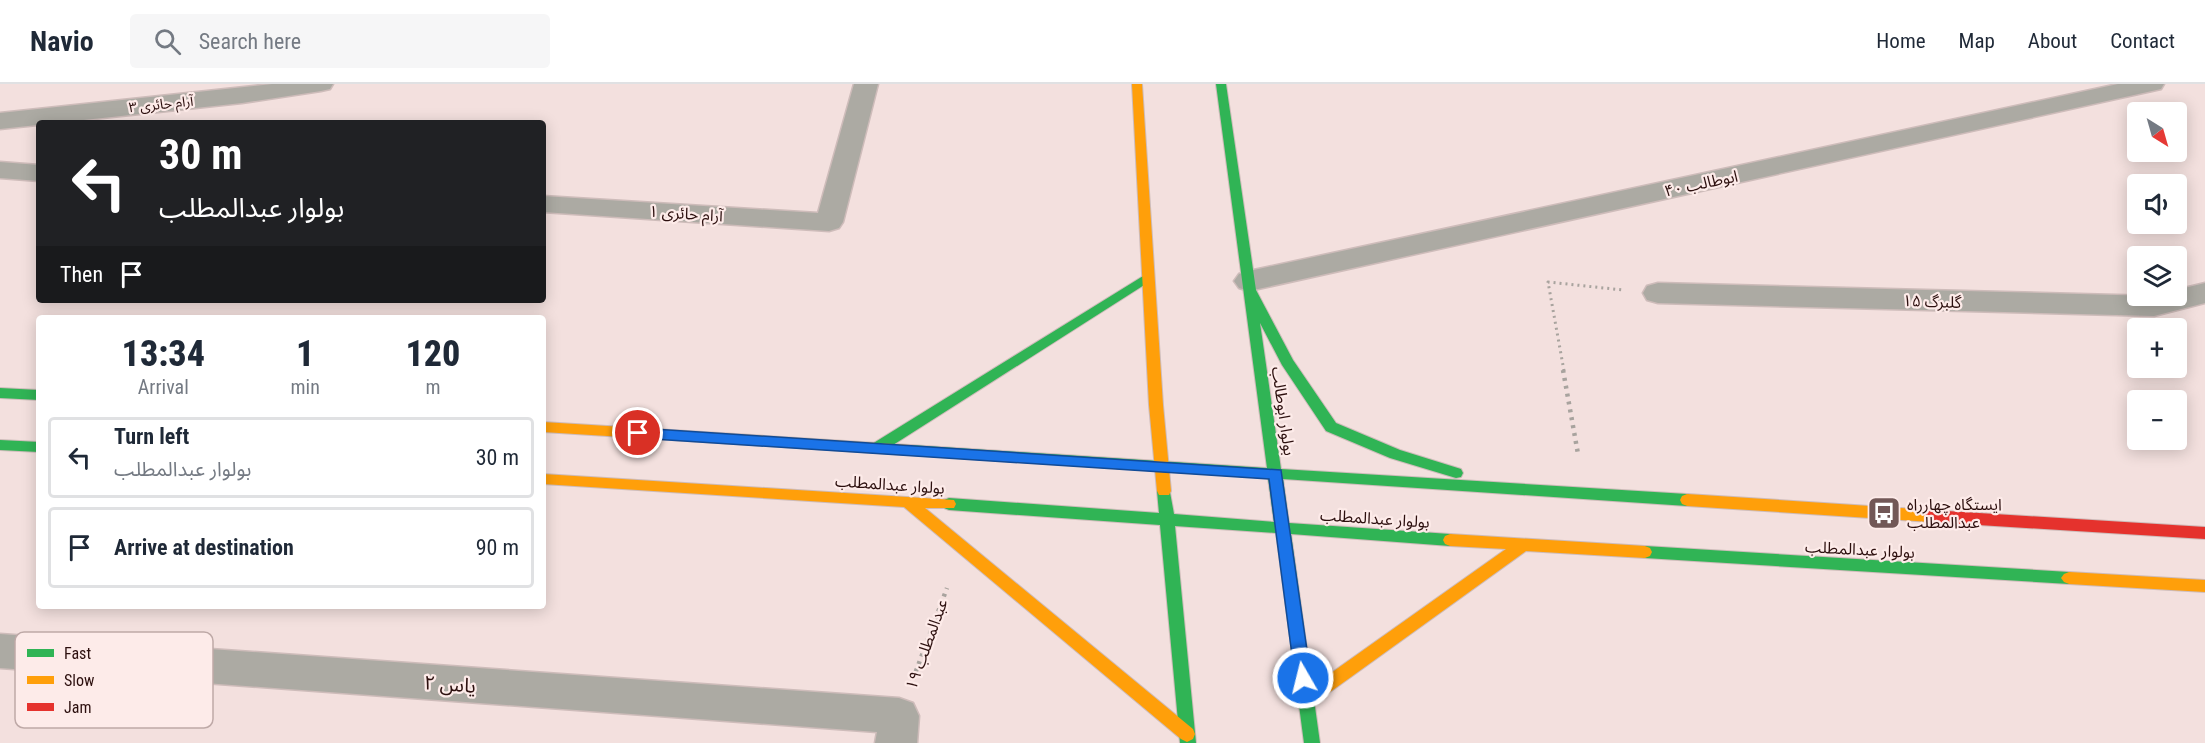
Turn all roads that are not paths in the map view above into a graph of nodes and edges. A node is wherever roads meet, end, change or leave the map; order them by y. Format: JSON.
{"nodes":[{"id":1,"x":321,"y":84,"type":"edge"},
{"id":2,"x":866,"y":84,"type":"edge"},
{"id":3,"x":1137,"y":84,"type":"edge"},
{"id":4,"x":1221,"y":84,"type":"edge"},
{"id":5,"x":2152,"y":84,"type":"edge"},
{"id":6,"x":0,"y":121,"type":"edge"},
{"id":7,"x":0,"y":170,"type":"edge"},
{"id":8,"x":36,"y":173,"type":"edge"},
{"id":9,"x":546,"y":204,"type":"edge"},
{"id":10,"x":1148,"y":277,"type":"junction"},
{"id":11,"x":1250,"y":286,"type":"junction"},
{"id":12,"x":1658,"y":293,"type":"road end"},
{"id":13,"x":2205,"y":293,"type":"edge"},
{"id":14,"x":0,"y":393,"type":"edge"},
{"id":15,"x":36,"y":395,"type":"edge"},
{"id":16,"x":546,"y":427,"type":"edge"},
{"id":17,"x":0,"y":445,"type":"edge"},
{"id":18,"x":36,"y":447,"type":"edge"},
{"id":19,"x":877,"y":448,"type":"junction"},
{"id":20,"x":1162,"y":467,"type":"junction"},
{"id":21,"x":1276,"y":474,"type":"junction"},
{"id":22,"x":546,"y":479,"type":"edge"},
{"id":23,"x":1507,"y":489,"type":"junction"},
{"id":24,"x":907,"y":501,"type":"junction"},
{"id":25,"x":1167,"y":520,"type":"junction"},
{"id":26,"x":1282,"y":528,"type":"junction"},
{"id":27,"x":2134,"y":528,"type":"junction"},
{"id":28,"x":2205,"y":533,"type":"edge"},
{"id":29,"x":1523,"y":545,"type":"junction"},
{"id":30,"x":2144,"y":547,"type":"dead end"},
{"id":31,"x":2154,"y":565,"type":"dead end"},
{"id":32,"x":2164,"y":583,"type":"junction"},
{"id":33,"x":2205,"y":586,"type":"edge"},
{"id":34,"x":0,"y":651,"type":"edge"},
{"id":35,"x":15,"y":652,"type":"edge"},
{"id":36,"x":213,"y":670,"type":"edge"},
{"id":37,"x":1306,"y":700,"type":"junction"},
{"id":38,"x":898,"y":730,"type":"edge"},
{"id":39,"x":1188,"y":738,"type":"edge"},
{"id":40,"x":1312,"y":743,"type":"edge"}],
"edges":[{"from":1,"to":6,"type":"street","name":"آرام حائری ۳"},
{"from":2,"to":9,"type":"street","name":"آرام حائری ۱"},
{"from":3,"to":10,"type":"main road"},
{"from":4,"to":11,"type":"main road","name":"بولوار ابوطالب"},
{"from":5,"to":11,"type":"street","name":"ابوطالب ۴۰"},
{"from":7,"to":8,"type":"street"},
{"from":10,"to":19,"type":"main road"},
{"from":10,"to":20,"type":"main road"},
{"from":11,"to":21,"type":"main road","name":"بولوار ابوطالب"},
{"from":11,"to":23,"type":"main road"},
{"from":12,"to":13,"type":"street","name":"گلبرگ ۱۵"},
{"from":14,"to":15,"type":"main road"},
{"from":16,"to":19,"type":"main road"},
{"from":17,"to":18,"type":"main road"},
{"from":19,"to":20,"type":"main road"},
{"from":20,"to":21,"type":"main road"},
{"from":20,"to":25,"type":"main road"},
{"from":21,"to":23,"type":"main road"},
{"from":21,"to":26,"type":"main road","name":"بولوار ابوطالب"},
{"from":22,"to":24,"type":"main road","name":"بولوار عبدالمطلب"},
{"from":23,"to":27,"type":"main road"},
{"from":24,"to":25,"type":"main road","name":"بولوار عبدالمطلب"},
{"from":24,"to":39,"type":"main road"},
{"from":25,"to":26,"type":"main road","name":"بولوار عبدالمطلب"},
{"from":25,"to":39,"type":"main road"},
{"from":26,"to":29,"type":"main road","name":"بولوار عبدالمطلب"},
{"from":26,"to":37,"type":"main road","name":"بولوار ابوطالب"},
{"from":27,"to":28,"type":"main road"},
{"from":27,"to":30,"type":"main road"},
{"from":29,"to":32,"type":"main road","name":"بولوار عبدالمطلب"},
{"from":29,"to":37,"type":"main road"},
{"from":31,"to":32,"type":"main road"},
{"from":32,"to":33,"type":"main road","name":"بولوار عبدالمطلب"},
{"from":34,"to":35,"type":"street","name":"یاس ۲"},
{"from":36,"to":38,"type":"street","name":"یاس ۲"},
{"from":37,"to":40,"type":"main road","name":"بولوار ابوطالب"}]}
